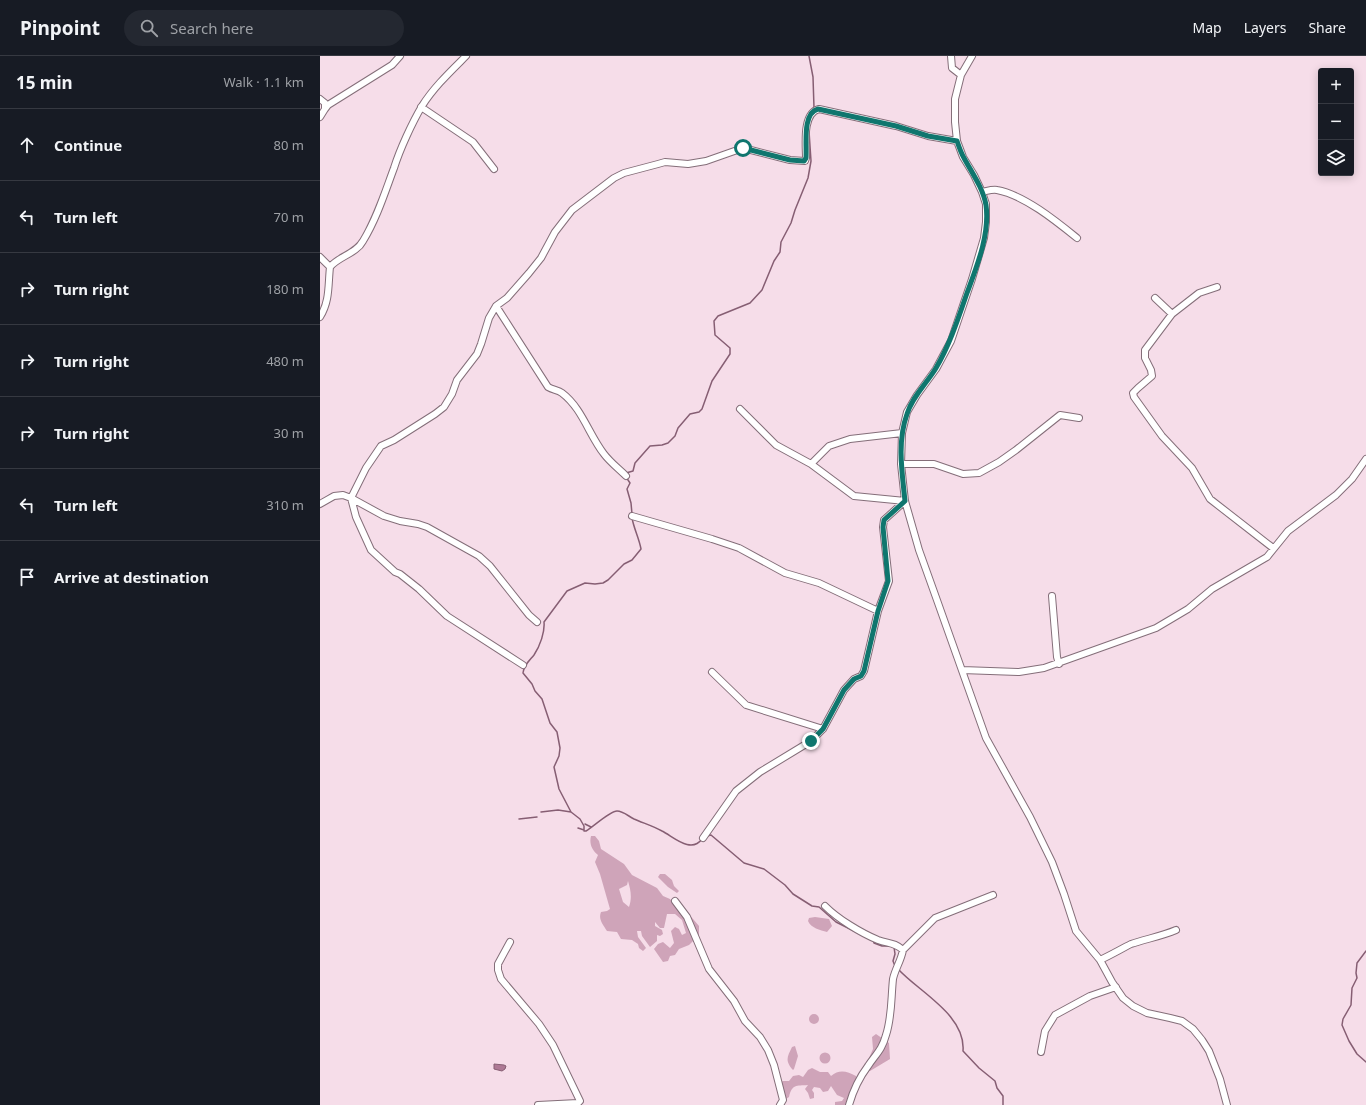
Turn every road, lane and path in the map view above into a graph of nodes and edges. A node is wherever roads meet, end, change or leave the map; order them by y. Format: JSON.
{"nodes":[{"id":1,"x":400,"y":56,"type":"edge"},
{"id":2,"x":466,"y":56,"type":"edge"},
{"id":3,"x":951,"y":56,"type":"edge"},
{"id":4,"x":972,"y":56,"type":"edge"},
{"id":5,"x":961,"y":75,"type":"junction"},
{"id":6,"x":320,"y":99,"type":"edge"},
{"id":7,"x":421,"y":108,"type":"junction"},
{"id":8,"x":325,"y":109,"type":"junction"},
{"id":9,"x":320,"y":117,"type":"edge"},
{"id":10,"x":957,"y":141,"type":"junction"},
{"id":11,"x":494,"y":169,"type":"dead end"},
{"id":12,"x":982,"y":192,"type":"junction"},
{"id":13,"x":1077,"y":238,"type":"dead end"},
{"id":14,"x":320,"y":257,"type":"edge"},
{"id":15,"x":330,"y":267,"type":"junction"},
{"id":16,"x":1217,"y":287,"type":"dead end"},
{"id":17,"x":1155,"y":298,"type":"dead end"},
{"id":18,"x":496,"y":306,"type":"junction"},
{"id":19,"x":1172,"y":314,"type":"junction"},
{"id":20,"x":320,"y":317,"type":"edge"},
{"id":21,"x":740,"y":409,"type":"dead end"},
{"id":22,"x":1079,"y":418,"type":"dead end"},
{"id":23,"x":902,"y":433,"type":"junction"},
{"id":24,"x":1366,"y":459,"type":"edge"},
{"id":25,"x":810,"y":464,"type":"junction"},
{"id":26,"x":901,"y":464,"type":"junction"},
{"id":27,"x":626,"y":476,"type":"dead end"},
{"id":28,"x":351,"y":498,"type":"junction"},
{"id":29,"x":905,"y":501,"type":"junction"},
{"id":30,"x":320,"y":504,"type":"edge"},
{"id":31,"x":632,"y":516,"type":"dead end"},
{"id":32,"x":1273,"y":548,"type":"junction"},
{"id":33,"x":1052,"y":596,"type":"dead end"},
{"id":34,"x":878,"y":611,"type":"junction"},
{"id":35,"x":537,"y":622,"type":"dead end"},
{"id":36,"x":1059,"y":664,"type":"junction"},
{"id":37,"x":523,"y":665,"type":"dead end"},
{"id":38,"x":962,"y":670,"type":"junction"},
{"id":39,"x":712,"y":672,"type":"dead end"},
{"id":40,"x":823,"y":729,"type":"junction"},
{"id":41,"x":704,"y":838,"type":"dead end"},
{"id":42,"x":992,"y":895,"type":"dead end"},
{"id":43,"x":675,"y":901,"type":"dead end"},
{"id":44,"x":825,"y":906,"type":"dead end"},
{"id":45,"x":1176,"y":930,"type":"dead end"},
{"id":46,"x":510,"y":942,"type":"dead end"},
{"id":47,"x":903,"y":950,"type":"junction"},
{"id":48,"x":1100,"y":960,"type":"junction"},
{"id":49,"x":1116,"y":987,"type":"junction"},
{"id":50,"x":1041,"y":1052,"type":"dead end"},
{"id":51,"x":538,"y":1105,"type":"edge"},
{"id":52,"x":780,"y":1105,"type":"edge"},
{"id":53,"x":849,"y":1105,"type":"edge"},
{"id":54,"x":1227,"y":1105,"type":"edge"}],
"edges":[{"from":1,"to":8,"type":"street"},
{"from":2,"to":7,"type":"street"},
{"from":3,"to":5,"type":"street"},
{"from":4,"to":5,"type":"street"},
{"from":5,"to":10,"type":"street"},
{"from":6,"to":8,"type":"street"},
{"from":7,"to":11,"type":"street"},
{"from":7,"to":15,"type":"street"},
{"from":8,"to":9,"type":"street"},
{"from":10,"to":12,"type":"street"},
{"from":10,"to":18,"type":"street"},
{"from":12,"to":13,"type":"street"},
{"from":12,"to":23,"type":"street"},
{"from":14,"to":15,"type":"street"},
{"from":15,"to":20,"type":"street"},
{"from":16,"to":19,"type":"street"},
{"from":17,"to":19,"type":"street"},
{"from":18,"to":27,"type":"street"},
{"from":18,"to":28,"type":"street"},
{"from":19,"to":32,"type":"street"},
{"from":21,"to":25,"type":"street"},
{"from":22,"to":26,"type":"street"},
{"from":23,"to":25,"type":"street"},
{"from":23,"to":26,"type":"street"},
{"from":24,"to":32,"type":"street"},
{"from":25,"to":29,"type":"street"},
{"from":26,"to":29,"type":"street"},
{"from":28,"to":30,"type":"street"},
{"from":28,"to":35,"type":"street"},
{"from":28,"to":37,"type":"street"},
{"from":29,"to":34,"type":"street"},
{"from":29,"to":38,"type":"street"},
{"from":31,"to":34,"type":"street"},
{"from":32,"to":36,"type":"street"},
{"from":33,"to":36,"type":"street"},
{"from":34,"to":40,"type":"street"},
{"from":36,"to":38,"type":"street"},
{"from":38,"to":48,"type":"street"},
{"from":39,"to":40,"type":"street"},
{"from":40,"to":41,"type":"street"},
{"from":42,"to":47,"type":"street"},
{"from":43,"to":52,"type":"street"},
{"from":44,"to":47,"type":"street"},
{"from":45,"to":48,"type":"street"},
{"from":46,"to":51,"type":"street"},
{"from":47,"to":53,"type":"street"},
{"from":48,"to":49,"type":"street"},
{"from":49,"to":50,"type":"street"},
{"from":49,"to":54,"type":"street"}]}
